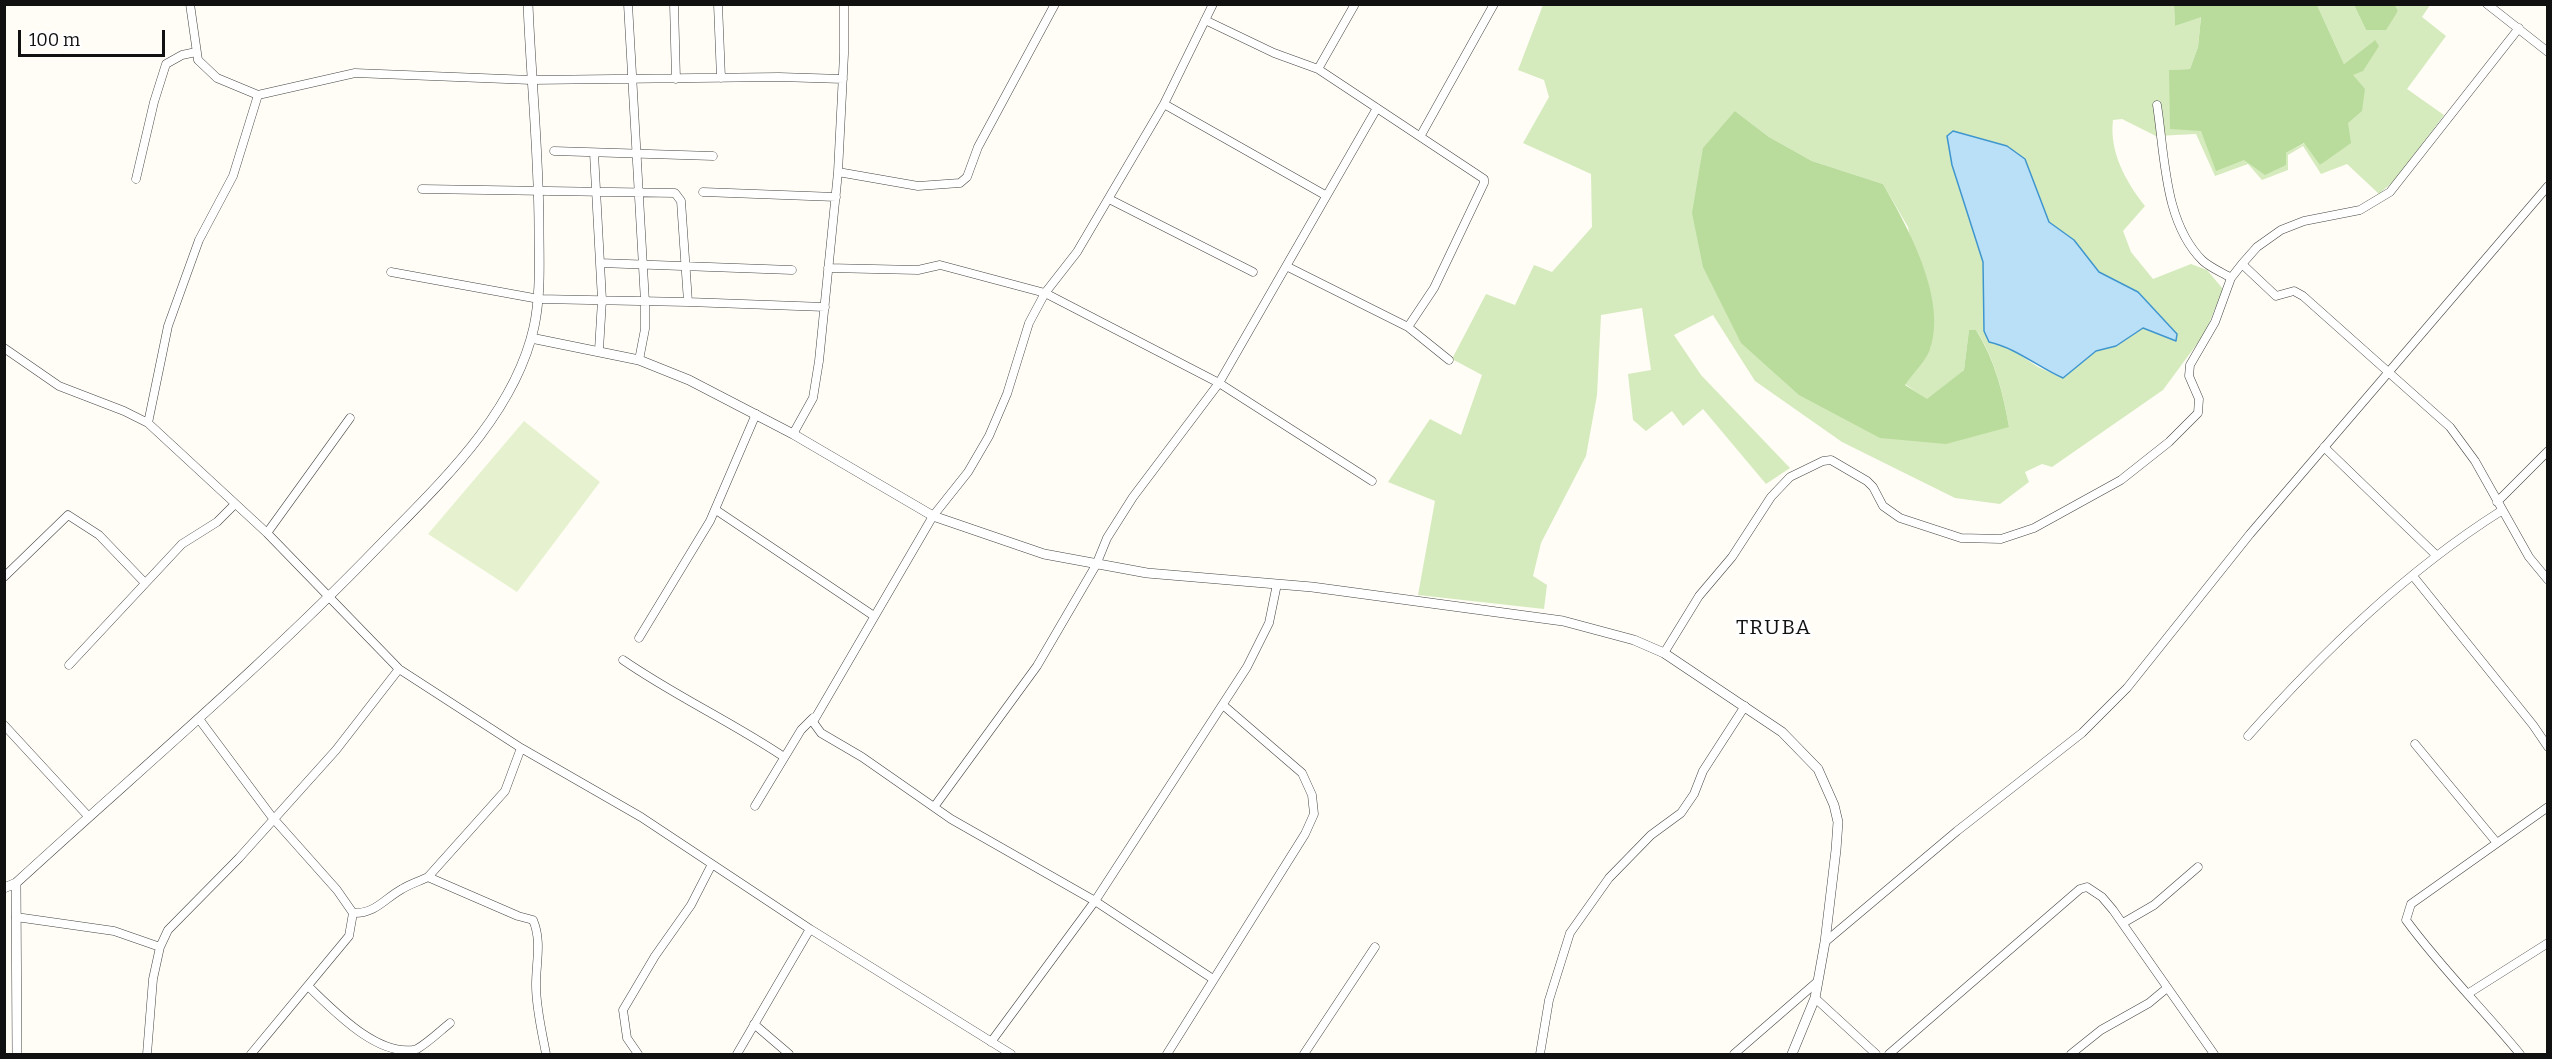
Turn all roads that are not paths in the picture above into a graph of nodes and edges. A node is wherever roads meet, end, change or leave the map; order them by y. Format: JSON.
{"nodes":[{"id":1,"x":190,"y":4,"type":"edge"},
{"id":2,"x":528,"y":4,"type":"edge"},
{"id":3,"x":628,"y":4,"type":"edge"},
{"id":4,"x":674,"y":4,"type":"edge"},
{"id":5,"x":718,"y":4,"type":"edge"},
{"id":6,"x":844,"y":4,"type":"edge"},
{"id":7,"x":1054,"y":4,"type":"edge"},
{"id":8,"x":1213,"y":4,"type":"edge"},
{"id":9,"x":1355,"y":4,"type":"edge"},
{"id":10,"x":1494,"y":4,"type":"edge"},
{"id":11,"x":2487,"y":4,"type":"edge"},
{"id":12,"x":1205,"y":20,"type":"junction"},
{"id":13,"x":2519,"y":28,"type":"junction"},
{"id":14,"x":196,"y":52,"type":"junction"},
{"id":15,"x":2547,"y":52,"type":"edge"},
{"id":16,"x":1318,"y":69,"type":"junction"},
{"id":17,"x":721,"y":78,"type":"junction"},
{"id":18,"x":634,"y":79,"type":"junction"},
{"id":19,"x":676,"y":79,"type":"junction"},
{"id":20,"x":843,"y":79,"type":"junction"},
{"id":21,"x":531,"y":80,"type":"junction"},
{"id":22,"x":258,"y":94,"type":"junction"},
{"id":23,"x":1164,"y":104,"type":"junction"},
{"id":24,"x":2157,"y":105,"type":"dead end"},
{"id":25,"x":1377,"y":108,"type":"junction"},
{"id":26,"x":1420,"y":135,"type":"junction"},
{"id":27,"x":554,"y":151,"type":"dead end"},
{"id":28,"x":594,"y":153,"type":"junction"},
{"id":29,"x":636,"y":154,"type":"junction"},
{"id":30,"x":712,"y":156,"type":"dead end"},
{"id":31,"x":838,"y":172,"type":"junction"},
{"id":32,"x":136,"y":180,"type":"dead end"},
{"id":33,"x":2547,"y":186,"type":"edge"},
{"id":34,"x":422,"y":189,"type":"dead end"},
{"id":35,"x":597,"y":191,"type":"junction"},
{"id":36,"x":539,"y":192,"type":"junction"},
{"id":37,"x":637,"y":192,"type":"junction"},
{"id":38,"x":703,"y":192,"type":"dead end"},
{"id":39,"x":1325,"y":195,"type":"junction"},
{"id":40,"x":836,"y":197,"type":"junction"},
{"id":41,"x":1109,"y":199,"type":"junction"},
{"id":42,"x":600,"y":263,"type":"junction"},
{"id":43,"x":643,"y":264,"type":"junction"},
{"id":44,"x":2242,"y":264,"type":"junction"},
{"id":45,"x":685,"y":265,"type":"junction"},
{"id":46,"x":1288,"y":267,"type":"junction"},
{"id":47,"x":828,"y":268,"type":"junction"},
{"id":48,"x":792,"y":270,"type":"dead end"},
{"id":49,"x":391,"y":272,"type":"dead end"},
{"id":50,"x":1252,"y":272,"type":"dead end"},
{"id":51,"x":2231,"y":278,"type":"junction"},
{"id":52,"x":1045,"y":293,"type":"junction"},
{"id":53,"x":539,"y":299,"type":"junction"},
{"id":54,"x":602,"y":300,"type":"junction"},
{"id":55,"x":645,"y":302,"type":"junction"},
{"id":56,"x":688,"y":302,"type":"junction"},
{"id":57,"x":825,"y":307,"type":"junction"},
{"id":58,"x":1408,"y":327,"type":"junction"},
{"id":59,"x":531,"y":338,"type":"junction"},
{"id":60,"x":4,"y":348,"type":"edge"},
{"id":61,"x":599,"y":350,"type":"junction"},
{"id":62,"x":639,"y":360,"type":"junction"},
{"id":63,"x":1449,"y":360,"type":"dead end"},
{"id":64,"x":2387,"y":371,"type":"junction"},
{"id":65,"x":1219,"y":383,"type":"junction"},
{"id":66,"x":756,"y":414,"type":"junction"},
{"id":67,"x":350,"y":418,"type":"dead end"},
{"id":68,"x":148,"y":423,"type":"junction"},
{"id":69,"x":793,"y":434,"type":"junction"},
{"id":70,"x":2324,"y":447,"type":"junction"},
{"id":71,"x":2546,"y":456,"type":"edge"},
{"id":72,"x":1372,"y":481,"type":"dead end"},
{"id":73,"x":2497,"y":502,"type":"junction"},
{"id":74,"x":235,"y":504,"type":"junction"},
{"id":75,"x":716,"y":510,"type":"junction"},
{"id":76,"x":2501,"y":510,"type":"junction"},
{"id":77,"x":933,"y":516,"type":"junction"},
{"id":78,"x":267,"y":533,"type":"junction"},
{"id":79,"x":2436,"y":555,"type":"junction"},
{"id":80,"x":1095,"y":565,"type":"junction"},
{"id":81,"x":2413,"y":576,"type":"junction"},
{"id":82,"x":4,"y":577,"type":"edge"},
{"id":83,"x":2547,"y":580,"type":"edge"},
{"id":84,"x":145,"y":583,"type":"junction"},
{"id":85,"x":1277,"y":584,"type":"junction"},
{"id":86,"x":328,"y":599,"type":"junction"},
{"id":87,"x":874,"y":616,"type":"junction"},
{"id":88,"x":639,"y":638,"type":"dead end"},
{"id":89,"x":1664,"y":653,"type":"junction"},
{"id":90,"x":623,"y":660,"type":"dead end"},
{"id":91,"x":69,"y":664,"type":"dead end"},
{"id":92,"x":399,"y":669,"type":"junction"},
{"id":93,"x":1223,"y":705,"type":"junction"},
{"id":94,"x":1745,"y":706,"type":"junction"},
{"id":95,"x":813,"y":718,"type":"junction"},
{"id":96,"x":199,"y":720,"type":"junction"},
{"id":97,"x":4,"y":725,"type":"edge"},
{"id":98,"x":2248,"y":736,"type":"dead end"},
{"id":99,"x":2415,"y":744,"type":"dead end"},
{"id":100,"x":2547,"y":747,"type":"edge"},
{"id":101,"x":520,"y":748,"type":"junction"},
{"id":102,"x":784,"y":757,"type":"junction"},
{"id":103,"x":755,"y":806,"type":"dead end"},
{"id":104,"x":934,"y":807,"type":"junction"},
{"id":105,"x":2547,"y":807,"type":"edge"},
{"id":106,"x":88,"y":816,"type":"junction"},
{"id":107,"x":272,"y":817,"type":"junction"},
{"id":108,"x":2497,"y":843,"type":"junction"},
{"id":109,"x":712,"y":864,"type":"junction"},
{"id":110,"x":2198,"y":867,"type":"dead end"},
{"id":111,"x":428,"y":877,"type":"junction"},
{"id":112,"x":16,"y":884,"type":"junction"},
{"id":113,"x":4,"y":888,"type":"edge"},
{"id":114,"x":1095,"y":901,"type":"junction"},
{"id":115,"x":353,"y":913,"type":"junction"},
{"id":116,"x":16,"y":917,"type":"junction"},
{"id":117,"x":2123,"y":923,"type":"junction"},
{"id":118,"x":810,"y":929,"type":"junction"},
{"id":119,"x":1825,"y":942,"type":"junction"},
{"id":120,"x":2547,"y":943,"type":"edge"},
{"id":121,"x":160,"y":947,"type":"junction"},
{"id":122,"x":1375,"y":947,"type":"dead end"},
{"id":123,"x":1213,"y":979,"type":"junction"},
{"id":124,"x":1817,"y":982,"type":"junction"},
{"id":125,"x":308,"y":986,"type":"junction"},
{"id":126,"x":2167,"y":988,"type":"junction"},
{"id":127,"x":2469,"y":993,"type":"junction"},
{"id":128,"x":1815,"y":998,"type":"junction"},
{"id":129,"x":450,"y":1023,"type":"dead end"},
{"id":130,"x":754,"y":1024,"type":"junction"},
{"id":131,"x":991,"y":1042,"type":"junction"},
{"id":132,"x":17,"y":1054,"type":"edge"},
{"id":133,"x":147,"y":1054,"type":"edge"},
{"id":134,"x":251,"y":1054,"type":"edge"},
{"id":135,"x":546,"y":1054,"type":"edge"},
{"id":136,"x":638,"y":1054,"type":"edge"},
{"id":137,"x":737,"y":1054,"type":"edge"},
{"id":138,"x":789,"y":1054,"type":"edge"},
{"id":139,"x":1011,"y":1054,"type":"edge"},
{"id":140,"x":1167,"y":1054,"type":"edge"},
{"id":141,"x":1304,"y":1054,"type":"edge"},
{"id":142,"x":1540,"y":1054,"type":"edge"},
{"id":143,"x":1734,"y":1054,"type":"edge"},
{"id":144,"x":1792,"y":1054,"type":"edge"},
{"id":145,"x":1876,"y":1054,"type":"edge"},
{"id":146,"x":1889,"y":1054,"type":"edge"},
{"id":147,"x":2071,"y":1054,"type":"edge"},
{"id":148,"x":2214,"y":1054,"type":"edge"},
{"id":149,"x":2520,"y":1054,"type":"edge"}],
"edges":[{"from":1,"to":14,"type":"street"},
{"from":2,"to":21,"type":"street"},
{"from":3,"to":18,"type":"street"},
{"from":4,"to":19,"type":"street"},
{"from":5,"to":17,"type":"street"},
{"from":6,"to":20,"type":"street"},
{"from":7,"to":31,"type":"street"},
{"from":8,"to":12,"type":"street"},
{"from":9,"to":16,"type":"street"},
{"from":10,"to":26,"type":"street"},
{"from":11,"to":13,"type":"street"},
{"from":12,"to":16,"type":"street"},
{"from":12,"to":23,"type":"street"},
{"from":13,"to":15,"type":"street"},
{"from":13,"to":44,"type":"street"},
{"from":14,"to":22,"type":"street"},
{"from":14,"to":32,"type":"street"},
{"from":16,"to":25,"type":"street"},
{"from":17,"to":19,"type":"street"},
{"from":17,"to":20,"type":"street"},
{"from":18,"to":19,"type":"street"},
{"from":18,"to":21,"type":"street"},
{"from":18,"to":29,"type":"street"},
{"from":20,"to":31,"type":"street"},
{"from":21,"to":22,"type":"street"},
{"from":21,"to":36,"type":"street"},
{"from":22,"to":68,"type":"street"},
{"from":23,"to":39,"type":"street"},
{"from":23,"to":41,"type":"street"},
{"from":24,"to":51,"type":"street"},
{"from":25,"to":26,"type":"street"},
{"from":25,"to":39,"type":"street"},
{"from":26,"to":58,"type":"street"},
{"from":27,"to":28,"type":"street"},
{"from":28,"to":29,"type":"street"},
{"from":28,"to":35,"type":"street"},
{"from":29,"to":30,"type":"street"},
{"from":29,"to":37,"type":"street"},
{"from":31,"to":40,"type":"street"},
{"from":33,"to":64,"type":"street"},
{"from":34,"to":36,"type":"street"},
{"from":35,"to":36,"type":"street"},
{"from":35,"to":37,"type":"street"},
{"from":35,"to":42,"type":"street"},
{"from":36,"to":53,"type":"street"},
{"from":37,"to":43,"type":"street"},
{"from":37,"to":45,"type":"street"},
{"from":38,"to":40,"type":"street"},
{"from":39,"to":46,"type":"street"},
{"from":40,"to":47,"type":"street"},
{"from":41,"to":50,"type":"street"},
{"from":41,"to":52,"type":"street"},
{"from":42,"to":43,"type":"street"},
{"from":42,"to":54,"type":"street"},
{"from":43,"to":45,"type":"street"},
{"from":43,"to":55,"type":"street"},
{"from":44,"to":51,"type":"street"},
{"from":44,"to":64,"type":"street"},
{"from":45,"to":48,"type":"street"},
{"from":45,"to":56,"type":"street"},
{"from":46,"to":58,"type":"street"},
{"from":46,"to":65,"type":"street"},
{"from":47,"to":52,"type":"street"},
{"from":47,"to":57,"type":"street"},
{"from":49,"to":53,"type":"street"},
{"from":51,"to":89,"type":"street"},
{"from":52,"to":65,"type":"street"},
{"from":52,"to":77,"type":"street"},
{"from":53,"to":54,"type":"street"},
{"from":53,"to":59,"type":"street"},
{"from":54,"to":55,"type":"street"},
{"from":54,"to":61,"type":"street"},
{"from":55,"to":56,"type":"street"},
{"from":55,"to":62,"type":"street"},
{"from":56,"to":57,"type":"street"},
{"from":57,"to":69,"type":"street"},
{"from":58,"to":63,"type":"street"},
{"from":59,"to":61,"type":"street"},
{"from":59,"to":86,"type":"street"},
{"from":60,"to":68,"type":"street"},
{"from":61,"to":62,"type":"street"},
{"from":62,"to":66,"type":"street"},
{"from":64,"to":70,"type":"street"},
{"from":64,"to":73,"type":"street"},
{"from":65,"to":72,"type":"street"},
{"from":65,"to":80,"type":"street"},
{"from":66,"to":69,"type":"street"},
{"from":66,"to":75,"type":"street"},
{"from":67,"to":78,"type":"street"},
{"from":68,"to":74,"type":"street"},
{"from":69,"to":77,"type":"street"},
{"from":70,"to":79,"type":"street"},
{"from":70,"to":119,"type":"street"},
{"from":71,"to":73,"type":"street"},
{"from":73,"to":76,"type":"street"},
{"from":74,"to":78,"type":"street"},
{"from":74,"to":84,"type":"street"},
{"from":75,"to":87,"type":"street"},
{"from":75,"to":88,"type":"street"},
{"from":76,"to":79,"type":"street"},
{"from":76,"to":83,"type":"street"},
{"from":77,"to":80,"type":"street"},
{"from":77,"to":87,"type":"street"},
{"from":78,"to":86,"type":"street"},
{"from":79,"to":81,"type":"street"},
{"from":80,"to":85,"type":"street"},
{"from":80,"to":104,"type":"street"},
{"from":81,"to":98,"type":"street"},
{"from":81,"to":100,"type":"street"},
{"from":82,"to":84,"type":"street"},
{"from":84,"to":91,"type":"street"},
{"from":85,"to":89,"type":"street"},
{"from":85,"to":93,"type":"street"},
{"from":86,"to":92,"type":"street"},
{"from":86,"to":96,"type":"street"},
{"from":87,"to":95,"type":"street"},
{"from":89,"to":94,"type":"street"},
{"from":90,"to":102,"type":"street"},
{"from":92,"to":101,"type":"street"},
{"from":92,"to":107,"type":"street"},
{"from":93,"to":114,"type":"street"},
{"from":93,"to":123,"type":"street"},
{"from":94,"to":119,"type":"street"},
{"from":94,"to":142,"type":"street"},
{"from":95,"to":102,"type":"street"},
{"from":95,"to":104,"type":"street"},
{"from":96,"to":106,"type":"street"},
{"from":96,"to":107,"type":"street"},
{"from":97,"to":106,"type":"street"},
{"from":99,"to":108,"type":"street"},
{"from":101,"to":109,"type":"street"},
{"from":101,"to":111,"type":"street"},
{"from":102,"to":103,"type":"street"},
{"from":104,"to":114,"type":"street"},
{"from":105,"to":108,"type":"street"},
{"from":106,"to":112,"type":"street"},
{"from":107,"to":115,"type":"street"},
{"from":107,"to":121,"type":"street"},
{"from":108,"to":127,"type":"street"},
{"from":109,"to":118,"type":"street"},
{"from":109,"to":136,"type":"street"},
{"from":110,"to":117,"type":"street"},
{"from":111,"to":115,"type":"street"},
{"from":111,"to":135,"type":"street"},
{"from":112,"to":113,"type":"street"},
{"from":112,"to":116,"type":"street"},
{"from":114,"to":123,"type":"street"},
{"from":114,"to":131,"type":"street"},
{"from":115,"to":125,"type":"street"},
{"from":116,"to":121,"type":"street"},
{"from":116,"to":132,"type":"street"},
{"from":117,"to":126,"type":"street"},
{"from":117,"to":146,"type":"street"},
{"from":118,"to":130,"type":"street"},
{"from":118,"to":131,"type":"street"},
{"from":119,"to":124,"type":"street"},
{"from":120,"to":127,"type":"street"},
{"from":121,"to":133,"type":"street"},
{"from":122,"to":141,"type":"street"},
{"from":123,"to":140,"type":"street"},
{"from":124,"to":128,"type":"street"},
{"from":124,"to":143,"type":"street"},
{"from":125,"to":129,"type":"street"},
{"from":125,"to":134,"type":"street"},
{"from":126,"to":147,"type":"street"},
{"from":126,"to":148,"type":"street"},
{"from":127,"to":149,"type":"street"},
{"from":128,"to":144,"type":"street"},
{"from":128,"to":145,"type":"street"},
{"from":130,"to":137,"type":"street"},
{"from":130,"to":138,"type":"street"},
{"from":131,"to":139,"type":"street"}]}
